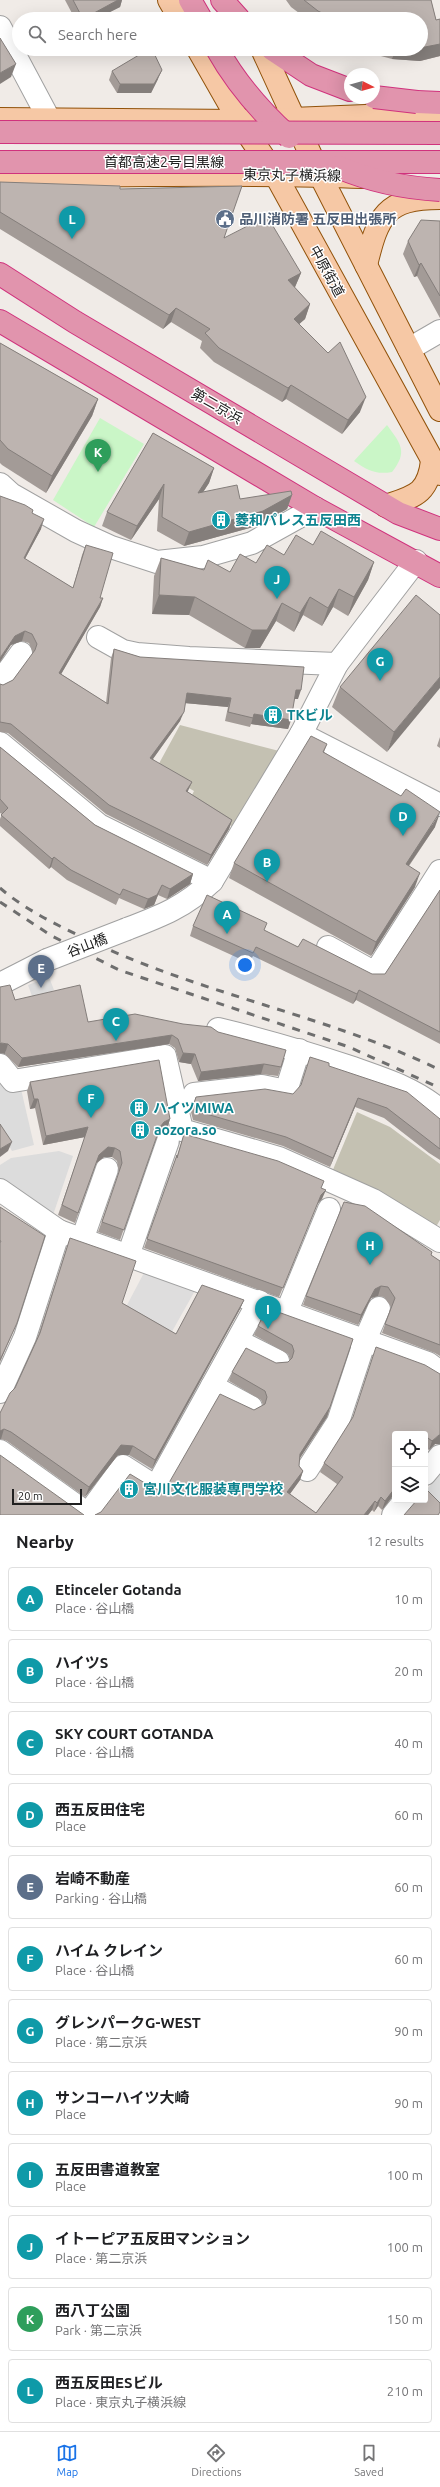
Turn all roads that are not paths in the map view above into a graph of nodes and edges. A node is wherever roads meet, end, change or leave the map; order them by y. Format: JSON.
{"nodes":[{"id":1,"x":169,"y":0,"type":"edge"},
{"id":2,"x":190,"y":0,"type":"edge"},
{"id":3,"x":222,"y":0,"type":"edge"},
{"id":4,"x":237,"y":0,"type":"edge"},
{"id":5,"x":176,"y":12,"type":"edge"},
{"id":6,"x":197,"y":12,"type":"edge"},
{"id":7,"x":233,"y":12,"type":"edge"},
{"id":8,"x":243,"y":12,"type":"edge"},
{"id":9,"x":0,"y":27,"type":"edge"},
{"id":10,"x":12,"y":50,"type":"edge"},
{"id":11,"x":15,"y":56,"type":"edge"},
{"id":12,"x":202,"y":56,"type":"edge"},
{"id":13,"x":221,"y":56,"type":"edge"},
{"id":14,"x":265,"y":56,"type":"edge"},
{"id":15,"x":282,"y":56,"type":"edge"},
{"id":16,"x":295,"y":56,"type":"edge"},
{"id":17,"x":344,"y":83,"type":"edge"},
{"id":18,"x":344,"y":88,"type":"edge"},
{"id":19,"x":380,"y":96,"type":"edge"},
{"id":20,"x":380,"y":96,"type":"edge"},
{"id":21,"x":440,"y":103,"type":"edge"},
{"id":22,"x":440,"y":108,"type":"edge"},
{"id":23,"x":440,"y":113,"type":"edge"},
{"id":24,"x":296,"y":118,"type":"junction"},
{"id":25,"x":0,"y":119,"type":"edge"},
{"id":26,"x":49,"y":119,"type":"junction"},
{"id":27,"x":239,"y":121,"type":"junction"},
{"id":28,"x":0,"y":132,"type":"edge"},
{"id":29,"x":440,"y":133,"type":"edge"},
{"id":30,"x":0,"y":162,"type":"edge"},
{"id":31,"x":440,"y":162,"type":"edge"},
{"id":32,"x":275,"y":174,"type":"junction"},
{"id":33,"x":0,"y":175,"type":"edge"},
{"id":34,"x":320,"y":175,"type":"junction"},
{"id":35,"x":440,"y":181,"type":"edge"},
{"id":36,"x":440,"y":190,"type":"edge"},
{"id":37,"x":440,"y":198,"type":"edge"},
{"id":38,"x":366,"y":265,"type":"junction"},
{"id":39,"x":0,"y":274,"type":"edge"},
{"id":40,"x":0,"y":321,"type":"edge"},
{"id":41,"x":440,"y":331,"type":"edge"},
{"id":42,"x":409,"y":349,"type":"junction"},
{"id":43,"x":440,"y":410,"type":"edge"},
{"id":44,"x":436,"y":468,"type":"edge"},
{"id":45,"x":0,"y":484,"type":"edge"},
{"id":46,"x":386,"y":506,"type":"junction"},
{"id":47,"x":315,"y":508,"type":"junction"},
{"id":48,"x":440,"y":529,"type":"edge"},
{"id":49,"x":416,"y":560,"type":"junction"},
{"id":50,"x":440,"y":576,"type":"edge"},
{"id":51,"x":98,"y":637,"type":"dead end"},
{"id":52,"x":21,"y":653,"type":"dead end"},
{"id":53,"x":337,"y":664,"type":"junction"},
{"id":54,"x":0,"y":682,"type":"edge"},
{"id":55,"x":301,"y":734,"type":"junction"},
{"id":56,"x":0,"y":743,"type":"edge"},
{"id":57,"x":440,"y":805,"type":"edge"},
{"id":58,"x":440,"y":871,"type":"edge"},
{"id":59,"x":212,"y":881,"type":"junction"},
{"id":60,"x":328,"y":947,"type":"dead end"},
{"id":61,"x":0,"y":984,"type":"edge"},
{"id":62,"x":218,"y":1029,"type":"dead end"},
{"id":63,"x":299,"y":1050,"type":"junction"},
{"id":64,"x":0,"y":1065,"type":"edge"},
{"id":65,"x":194,"y":1094,"type":"dead end"},
{"id":66,"x":440,"y":1110,"type":"edge"},
{"id":67,"x":168,"y":1141,"type":"dead end"},
{"id":68,"x":107,"y":1169,"type":"dead end"},
{"id":69,"x":0,"y":1190,"type":"edge"},
{"id":70,"x":329,"y":1209,"type":"dead end"},
{"id":71,"x":59,"y":1231,"type":"junction"},
{"id":72,"x":82,"y":1240,"type":"junction"},
{"id":73,"x":440,"y":1241,"type":"edge"},
{"id":74,"x":128,"y":1256,"type":"junction"},
{"id":75,"x":259,"y":1301,"type":"junction"},
{"id":76,"x":379,"y":1308,"type":"dead end"},
{"id":77,"x":287,"y":1311,"type":"junction"},
{"id":78,"x":238,"y":1340,"type":"junction"},
{"id":79,"x":365,"y":1340,"type":"junction"},
{"id":80,"x":278,"y":1362,"type":"edge"},
{"id":81,"x":440,"y":1372,"type":"edge"},
{"id":82,"x":212,"y":1386,"type":"junction"},
{"id":83,"x":0,"y":1392,"type":"edge"},
{"id":84,"x":251,"y":1407,"type":"edge"},
{"id":85,"x":0,"y":1451,"type":"edge"},
{"id":86,"x":440,"y":1456,"type":"edge"},
{"id":87,"x":307,"y":1470,"type":"dead end"},
{"id":88,"x":428,"y":1470,"type":"edge"},
{"id":89,"x":403,"y":1503,"type":"edge"},
{"id":90,"x":393,"y":1515,"type":"edge"}],
"edges":[{"from":1,"to":5,"type":"main road"},
{"from":2,"to":6,"type":"highway"},
{"from":3,"to":7,"type":"highway"},
{"from":4,"to":8,"type":"main road"},
{"from":9,"to":10,"type":"street"},
{"from":11,"to":26,"type":"street"},
{"from":12,"to":27,"type":"main road","name":"中原街道"},
{"from":13,"to":36,"type":"highway","bridge":true},
{"from":14,"to":24,"type":"main road"},
{"from":15,"to":18,"type":"highway"},
{"from":16,"to":17,"type":"main road"},
{"from":19,"to":21,"type":"highway","bridge":true},
{"from":20,"to":22,"type":"main road"},
{"from":23,"to":24,"type":"main road"},
{"from":24,"to":27,"type":"main road"},
{"from":24,"to":34,"type":"main road"},
{"from":25,"to":26,"type":"main road"},
{"from":26,"to":27,"type":"main road"},
{"from":27,"to":32,"type":"main road","name":"中原街道"},
{"from":28,"to":29,"type":"highway","name":"首都高速2号目黒線","bridge":true},
{"from":30,"to":31,"type":"highway","name":"首都高速2号目黒線","bridge":true},
{"from":32,"to":33,"type":"main road","name":"東京丸子横浜線"},
{"from":32,"to":34,"type":"main road","name":"東京丸子横浜線"},
{"from":32,"to":44,"type":"main road","name":"中原街道"},
{"from":34,"to":35,"type":"main road","name":"東京丸子横浜線"},
{"from":34,"to":38,"type":"main road"},
{"from":37,"to":38,"type":"main road"},
{"from":38,"to":42,"type":"main road"},
{"from":39,"to":46,"type":"highway","name":"第二京浜"},
{"from":40,"to":47,"type":"highway"},
{"from":41,"to":42,"type":"street"},
{"from":42,"to":43,"type":"main road"},
{"from":44,"to":46,"type":"main road"},
{"from":45,"to":47,"type":"street"},
{"from":46,"to":48,"type":"highway","name":"第二京浜"},
{"from":47,"to":49,"type":"highway"},
{"from":49,"to":50,"type":"highway"},
{"from":49,"to":53,"type":"street","name":"谷山橋"},
{"from":51,"to":53,"type":"street"},
{"from":52,"to":54,"type":"street"},
{"from":53,"to":55,"type":"street","name":"谷山橋"},
{"from":55,"to":57,"type":"street"},
{"from":55,"to":59,"type":"street","name":"谷山橋"},
{"from":56,"to":59,"type":"street"},
{"from":58,"to":60,"type":"street"},
{"from":59,"to":61,"type":"street","name":"谷山橋","bridge":true},
{"from":62,"to":63,"type":"street"},
{"from":63,"to":65,"type":"street"},
{"from":63,"to":66,"type":"street"},
{"from":64,"to":73,"type":"street"},
{"from":67,"to":74,"type":"street"},
{"from":68,"to":72,"type":"street"},
{"from":69,"to":71,"type":"street"},
{"from":70,"to":77,"type":"street"},
{"from":71,"to":72,"type":"street"},
{"from":71,"to":83,"type":"street"},
{"from":72,"to":74,"type":"street"},
{"from":74,"to":75,"type":"street"},
{"from":75,"to":77,"type":"street"},
{"from":75,"to":78,"type":"street"},
{"from":76,"to":79,"type":"street"},
{"from":77,"to":79,"type":"street"},
{"from":78,"to":80,"type":"street"},
{"from":78,"to":82,"type":"street"},
{"from":79,"to":81,"type":"street"},
{"from":79,"to":87,"type":"street"},
{"from":82,"to":84,"type":"street"},
{"from":82,"to":85,"type":"street"},
{"from":86,"to":88,"type":"street"},
{"from":89,"to":90,"type":"street"}]}
